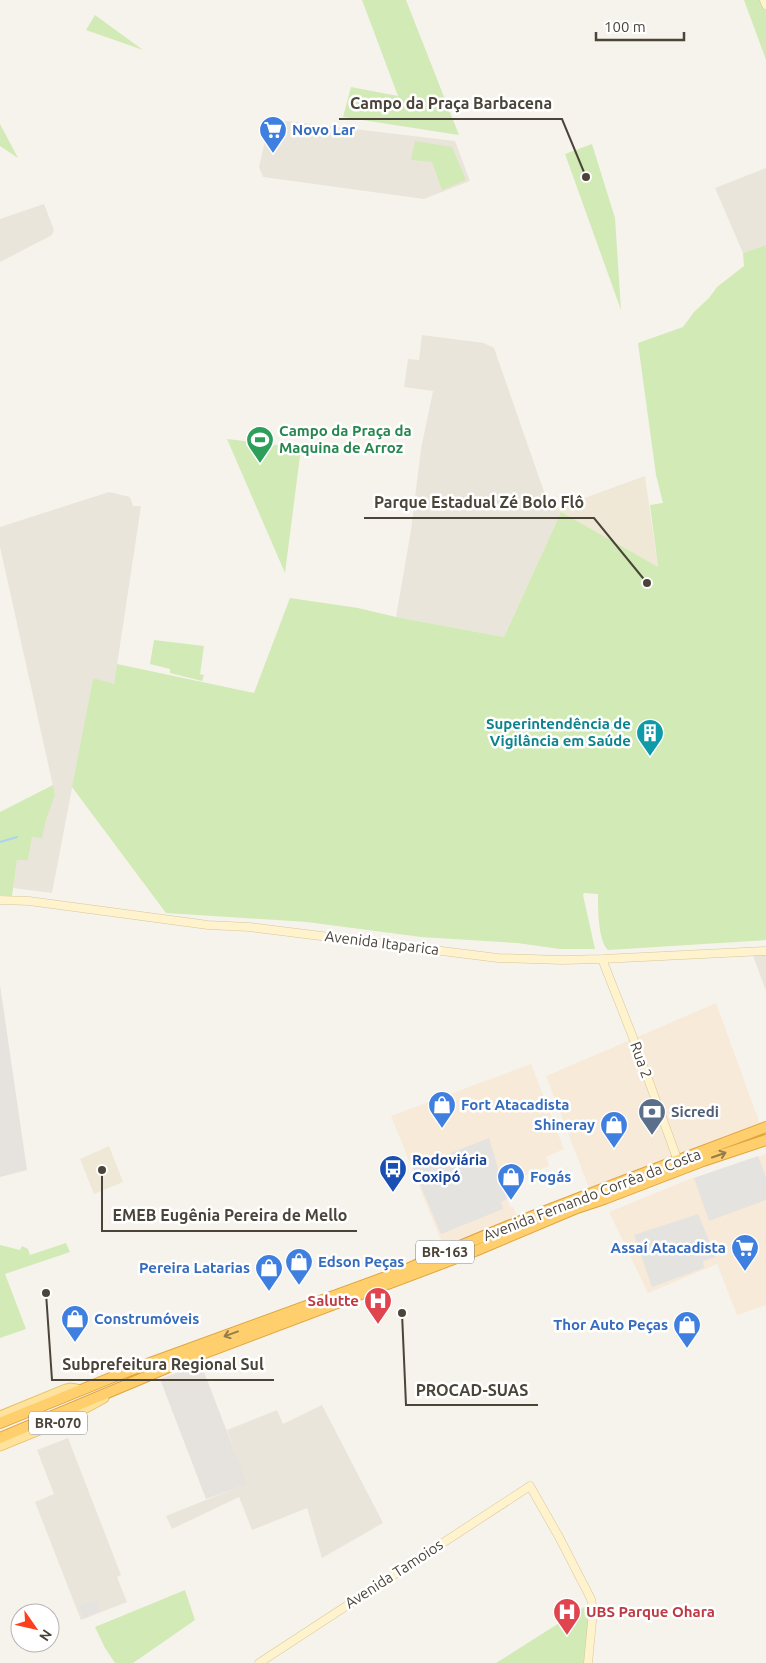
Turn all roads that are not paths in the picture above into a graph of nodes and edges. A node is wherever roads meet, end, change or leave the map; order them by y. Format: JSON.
{"nodes":[{"id":1,"x":764,"y":0,"type":"edge"},
{"id":2,"x":766,"y":5,"type":"edge"},
{"id":3,"x":0,"y":900,"type":"edge"},
{"id":4,"x":766,"y":951,"type":"edge"},
{"id":5,"x":602,"y":960,"type":"junction"},
{"id":6,"x":766,"y":1127,"type":"edge"},
{"id":7,"x":766,"y":1140,"type":"edge"},
{"id":8,"x":678,"y":1161,"type":"junction"},
{"id":9,"x":82,"y":1390,"type":"junction"},
{"id":10,"x":112,"y":1392,"type":"junction"},
{"id":11,"x":2,"y":1414,"type":"edge"},
{"id":12,"x":0,"y":1423,"type":"edge"},
{"id":13,"x":0,"y":1438,"type":"edge"},
{"id":14,"x":0,"y":1446,"type":"edge"},
{"id":15,"x":259,"y":1663,"type":"edge"},
{"id":16,"x":588,"y":1663,"type":"edge"}],
"edges":[{"from":1,"to":2,"type":"street"},
{"from":3,"to":5,"type":"street","name":"Avenida Itaparica"},
{"from":4,"to":5,"type":"street","name":"Avenida Itaparica"},
{"from":5,"to":8,"type":"street","name":"Rua 2"},
{"from":6,"to":8,"type":"highway","name":"Avenida Fernando Corrêa da Costa","number":"BR-163"},
{"from":10,"to":7,"type":"highway","name":"Avenida Fernando Corrêa da Costa","number":"BR-163","one_way":true},
{"from":8,"to":9,"type":"highway","name":"Avenida Fernando Corrêa da Costa","number":"BR-163","one_way":true},
{"from":9,"to":11,"type":"main road","name":"Avenida Fernando Corrêa da Costa","number":"BR-070"},
{"from":9,"to":12,"type":"highway","name":"Avenida Fernando Corrêa da Costa","number":"BR-163"},
{"from":10,"to":13,"type":"highway","name":"Avenida Fernando Corrêa da Costa","number":"BR-163"},
{"from":10,"to":14,"type":"main road","name":"Avenida Fernando Corrêa da Costa","number":"BR-070"},
{"from":15,"to":16,"type":"street","name":"Avenida Tamoios"}]}
